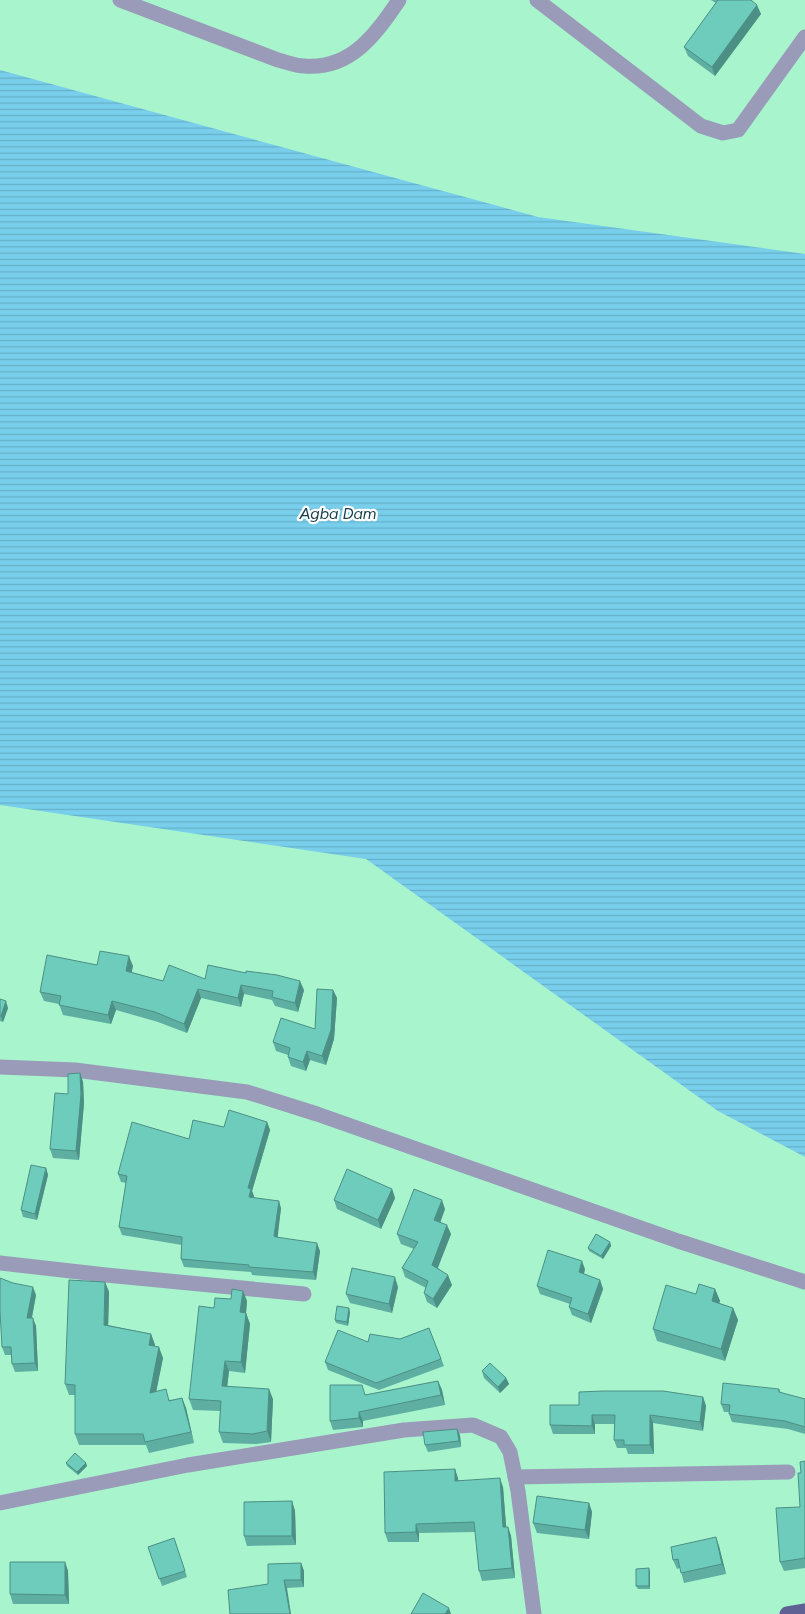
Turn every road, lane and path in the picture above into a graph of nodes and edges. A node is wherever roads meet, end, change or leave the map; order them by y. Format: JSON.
{"nodes":[{"id":1,"x":120,"y":0,"type":"edge"},
{"id":2,"x":399,"y":0,"type":"edge"},
{"id":3,"x":538,"y":0,"type":"edge"},
{"id":4,"x":805,"y":38,"type":"edge"},
{"id":5,"x":0,"y":1067,"type":"edge"},
{"id":6,"x":0,"y":1263,"type":"edge"},
{"id":7,"x":805,"y":1282,"type":"edge"},
{"id":8,"x":304,"y":1294,"type":"dead end"},
{"id":9,"x":788,"y":1472,"type":"dead end"},
{"id":10,"x":515,"y":1477,"type":"junction"},
{"id":11,"x":0,"y":1503,"type":"edge"},
{"id":12,"x":805,"y":1611,"type":"edge"},
{"id":13,"x":534,"y":1614,"type":"edge"},
{"id":14,"x":787,"y":1614,"type":"edge"}],
"edges":[{"from":1,"to":2,"type":"street"},
{"from":3,"to":4,"type":"street"},
{"from":5,"to":7,"type":"street"},
{"from":6,"to":8,"type":"street"},
{"from":9,"to":10,"type":"street"},
{"from":10,"to":11,"type":"street"},
{"from":10,"to":13,"type":"street"},
{"from":12,"to":14,"type":"main road"}]}
